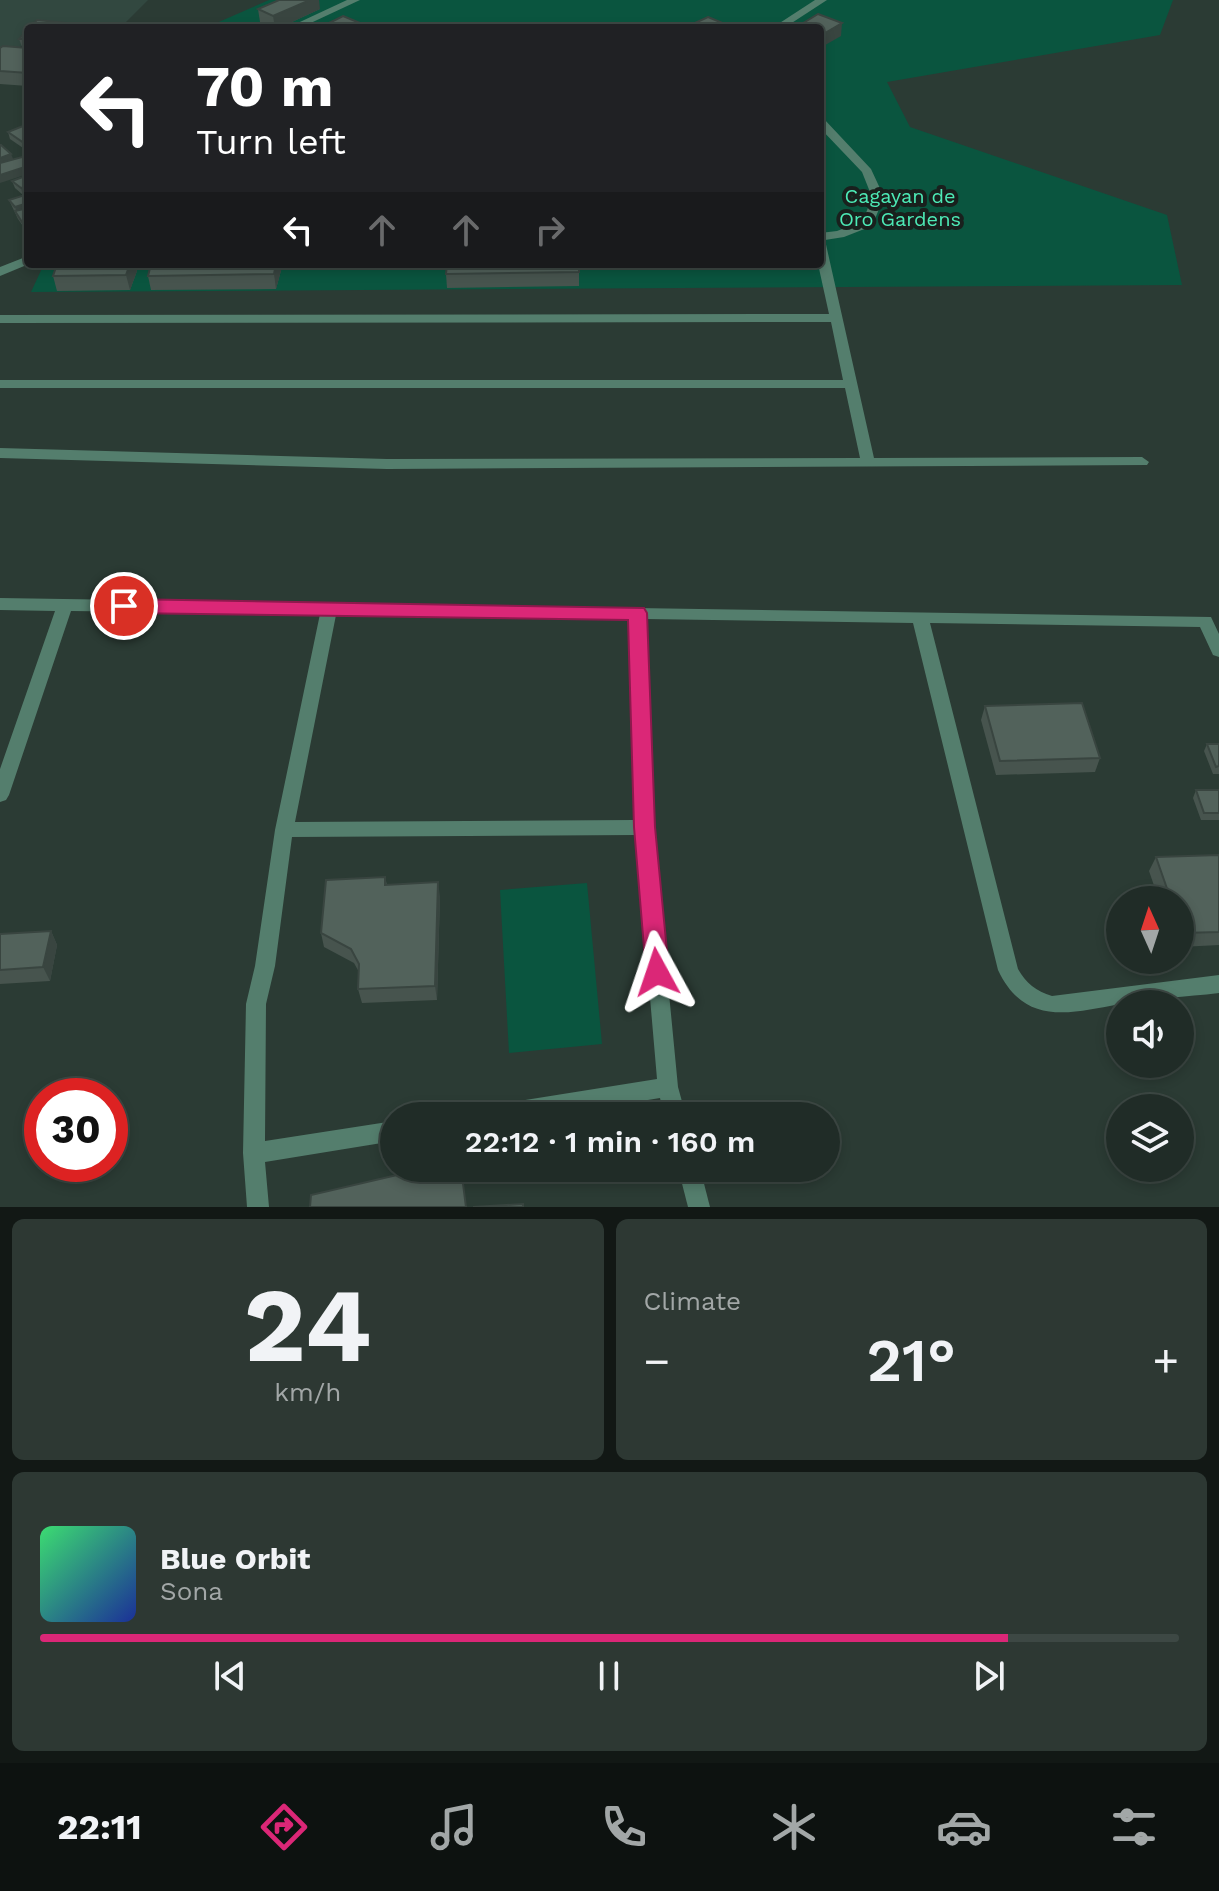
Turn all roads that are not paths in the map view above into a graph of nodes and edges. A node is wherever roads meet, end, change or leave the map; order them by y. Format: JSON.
{"nodes":[{"id":1,"x":355,"y":0,"type":"edge"},
{"id":2,"x":822,"y":0,"type":"edge"},
{"id":3,"x":301,"y":24,"type":"edge"},
{"id":4,"x":783,"y":24,"type":"edge"},
{"id":5,"x":824,"y":125,"type":"edge"},
{"id":6,"x":824,"y":239,"type":"edge"},
{"id":7,"x":824,"y":258,"type":"edge"},
{"id":8,"x":24,"y":262,"type":"edge"},
{"id":9,"x":0,"y":272,"type":"edge"},
{"id":10,"x":837,"y":318,"type":"junction"},
{"id":11,"x":0,"y":319,"type":"edge"},
{"id":12,"x":0,"y":384,"type":"edge"},
{"id":13,"x":851,"y":384,"type":"junction"},
{"id":14,"x":0,"y":453,"type":"edge"},
{"id":15,"x":1142,"y":462,"type":"dead end"},
{"id":16,"x":868,"y":463,"type":"junction"},
{"id":17,"x":0,"y":604,"type":"edge"},
{"id":18,"x":65,"y":605,"type":"junction"},
{"id":19,"x":329,"y":609,"type":"junction"},
{"id":20,"x":637,"y":613,"type":"junction"},
{"id":21,"x":920,"y":617,"type":"junction"},
{"id":22,"x":1219,"y":651,"type":"edge"},
{"id":23,"x":0,"y":795,"type":"edge"},
{"id":24,"x":644,"y":827,"type":"junction"},
{"id":25,"x":284,"y":830,"type":"junction"},
{"id":26,"x":1219,"y":984,"type":"edge"},
{"id":27,"x":668,"y":1087,"type":"junction"},
{"id":28,"x":575,"y":1102,"type":"edge"},
{"id":29,"x":672,"y":1102,"type":"edge"},
{"id":30,"x":380,"y":1133,"type":"edge"},
{"id":31,"x":254,"y":1153,"type":"junction"},
{"id":32,"x":693,"y":1182,"type":"edge"},
{"id":33,"x":258,"y":1207,"type":"edge"},
{"id":34,"x":699,"y":1207,"type":"edge"}],
"edges":[{"from":1,"to":3,"type":"street"},
{"from":2,"to":4,"type":"street"},
{"from":5,"to":6,"type":"street"},
{"from":7,"to":10,"type":"street"},
{"from":8,"to":9,"type":"street"},
{"from":10,"to":11,"type":"street"},
{"from":10,"to":13,"type":"street"},
{"from":12,"to":13,"type":"street"},
{"from":13,"to":16,"type":"street"},
{"from":14,"to":16,"type":"street"},
{"from":15,"to":16,"type":"street"},
{"from":17,"to":18,"type":"street"},
{"from":18,"to":19,"type":"street"},
{"from":18,"to":23,"type":"street"},
{"from":19,"to":20,"type":"street"},
{"from":19,"to":25,"type":"street"},
{"from":20,"to":21,"type":"street"},
{"from":20,"to":24,"type":"street"},
{"from":21,"to":22,"type":"street"},
{"from":21,"to":26,"type":"street"},
{"from":24,"to":25,"type":"street"},
{"from":24,"to":27,"type":"street"},
{"from":25,"to":31,"type":"street"},
{"from":27,"to":28,"type":"street"},
{"from":27,"to":29,"type":"street"},
{"from":30,"to":31,"type":"street"},
{"from":31,"to":33,"type":"street"},
{"from":32,"to":34,"type":"street"}]}
